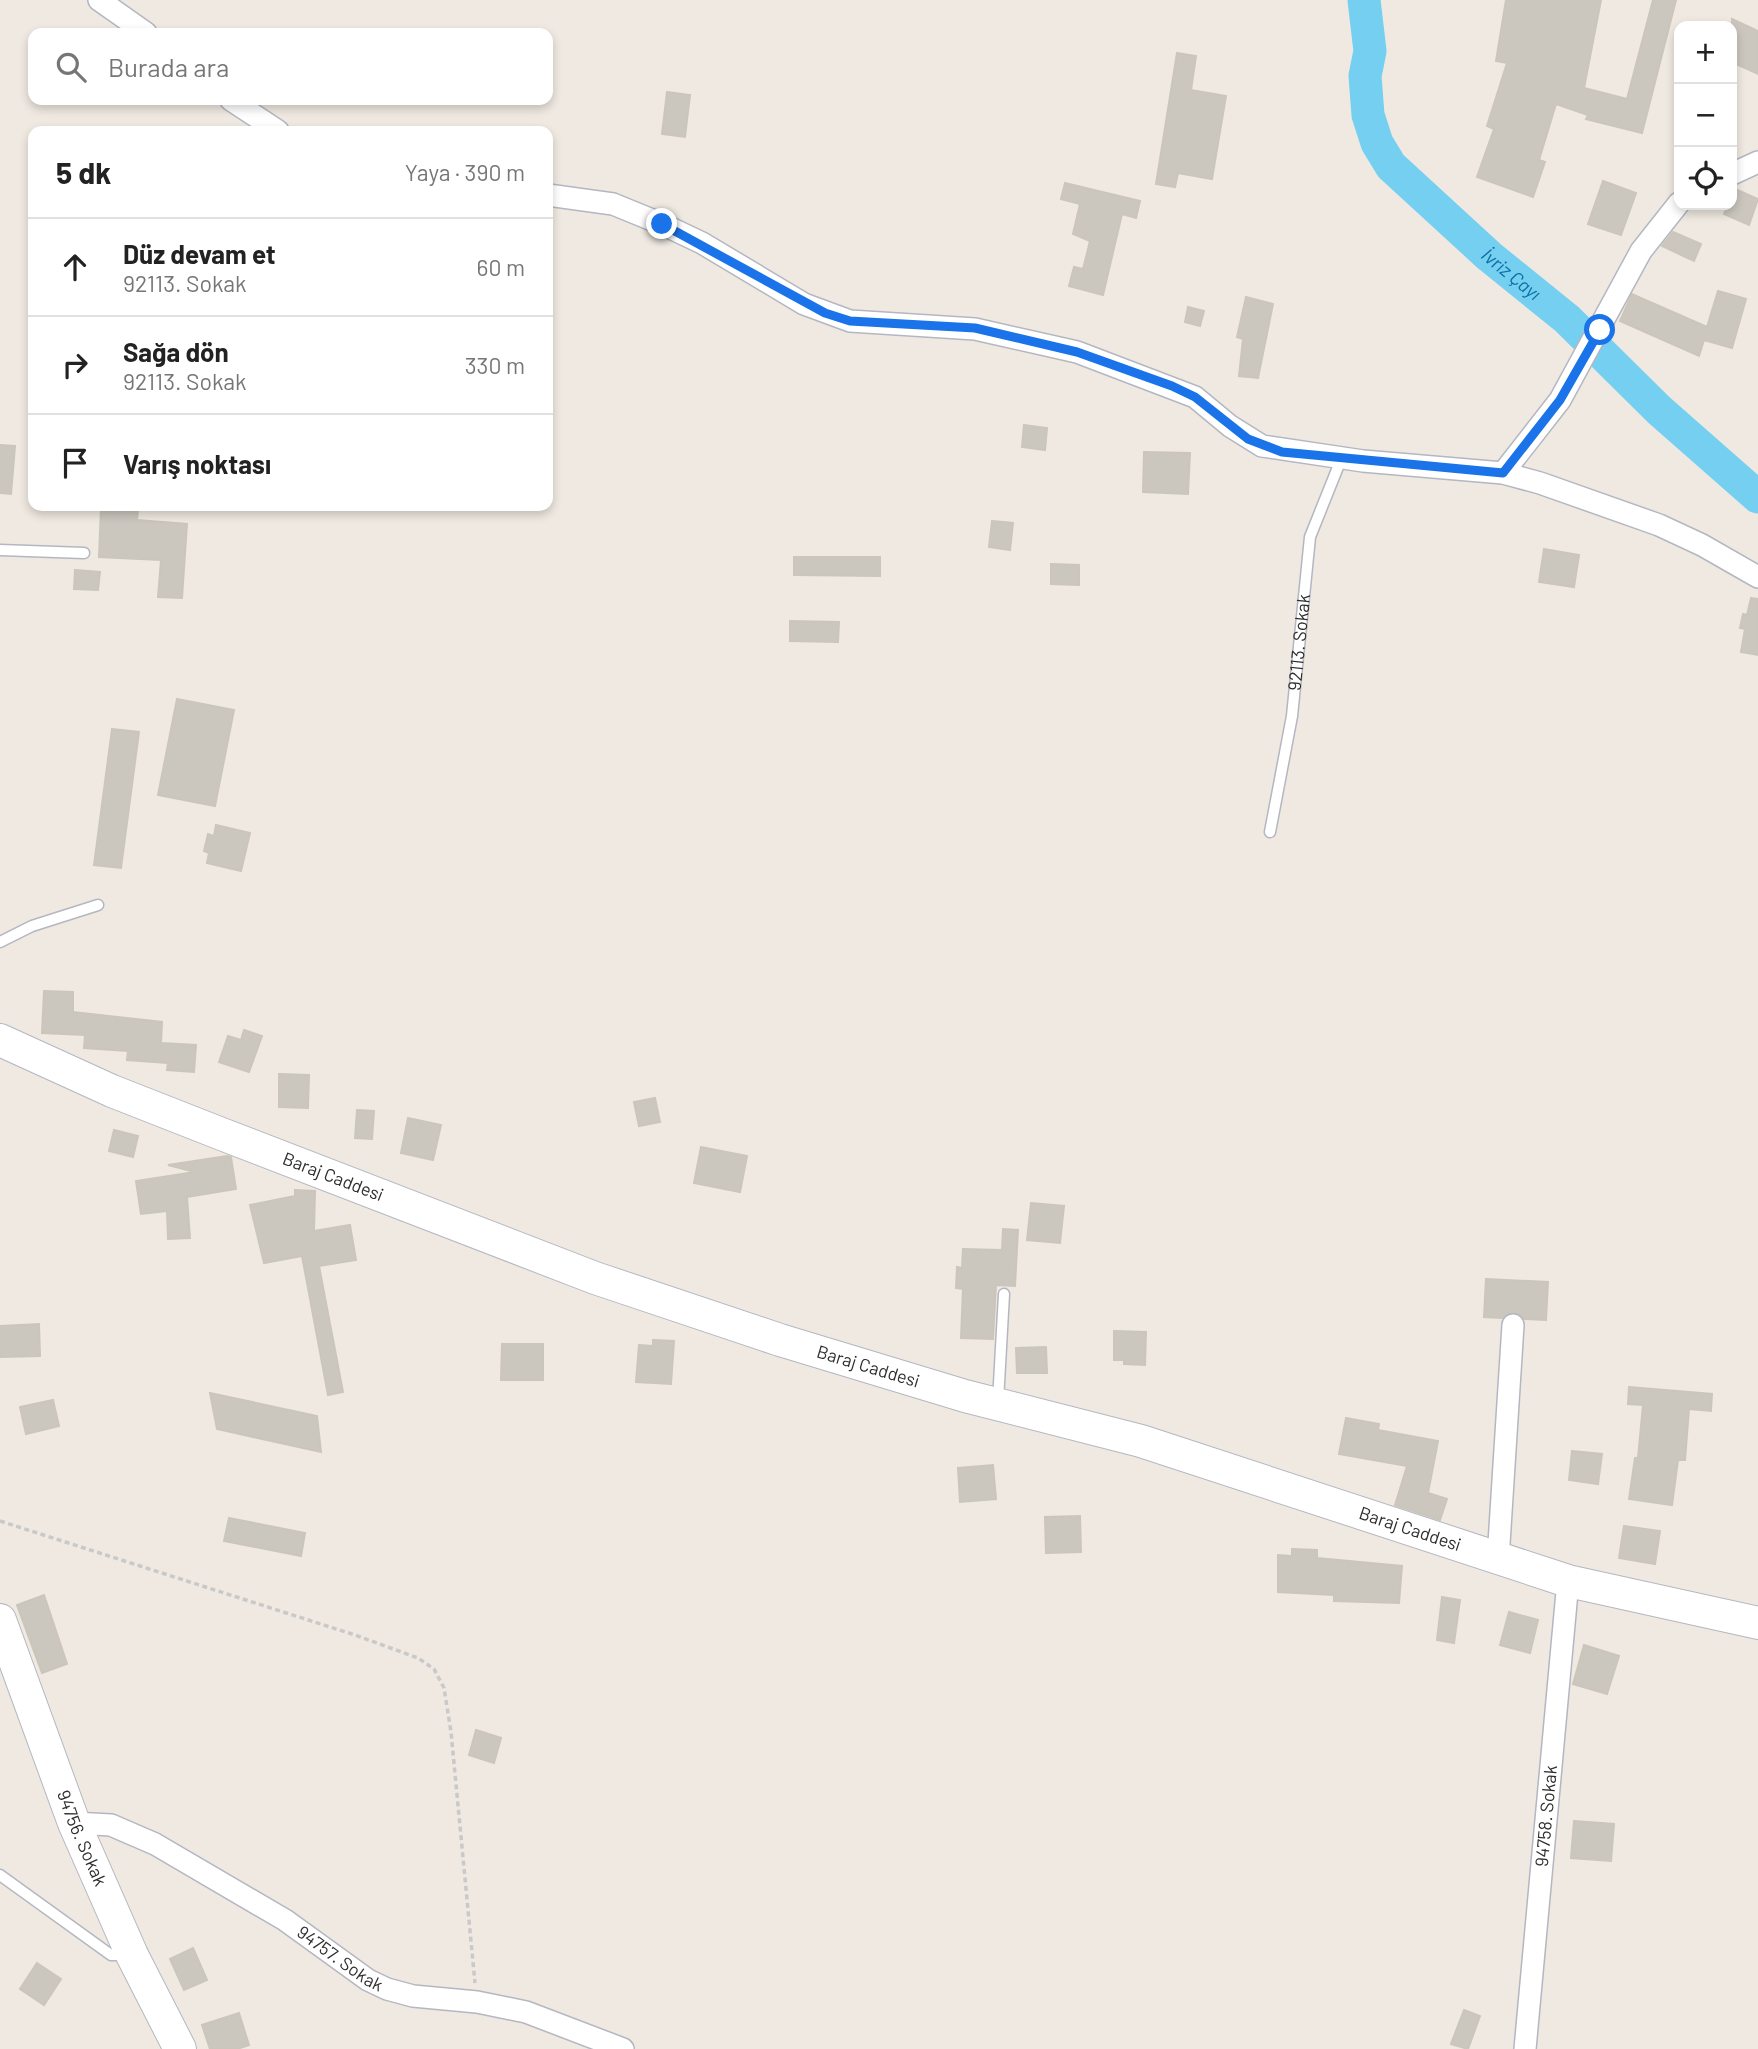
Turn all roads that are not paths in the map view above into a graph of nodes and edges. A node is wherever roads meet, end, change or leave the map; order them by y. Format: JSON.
{"nodes":[{"id":1,"x":99,"y":0,"type":"edge"},
{"id":2,"x":139,"y":28,"type":"edge"},
{"id":3,"x":239,"y":105,"type":"edge"},
{"id":4,"x":270,"y":126,"type":"edge"},
{"id":5,"x":1758,"y":162,"type":"edge"},
{"id":6,"x":1737,"y":172,"type":"edge"},
{"id":7,"x":553,"y":196,"type":"edge"},
{"id":8,"x":1674,"y":209,"type":"edge"},
{"id":9,"x":1342,"y":457,"type":"junction"},
{"id":10,"x":1503,"y":473,"type":"junction"},
{"id":11,"x":0,"y":550,"type":"edge"},
{"id":12,"x":84,"y":553,"type":"dead end"},
{"id":13,"x":1758,"y":577,"type":"edge"},
{"id":14,"x":1270,"y":832,"type":"dead end"},
{"id":15,"x":98,"y":905,"type":"dead end"},
{"id":16,"x":0,"y":942,"type":"edge"},
{"id":17,"x":0,"y":1040,"type":"edge"},
{"id":18,"x":1003,"y":1294,"type":"dead end"},
{"id":19,"x":1513,"y":1325,"type":"dead end"},
{"id":20,"x":997,"y":1404,"type":"junction"},
{"id":21,"x":1498,"y":1559,"type":"junction"},
{"id":22,"x":1568,"y":1581,"type":"junction"},
{"id":23,"x":0,"y":1620,"type":"edge"},
{"id":24,"x":1758,"y":1623,"type":"edge"},
{"id":25,"x":74,"y":1823,"type":"junction"},
{"id":26,"x":0,"y":1875,"type":"edge"},
{"id":27,"x":132,"y":1955,"type":"junction"},
{"id":28,"x":180,"y":2049,"type":"edge"},
{"id":29,"x":623,"y":2049,"type":"edge"},
{"id":30,"x":1525,"y":2049,"type":"edge"}],
"edges":[{"from":1,"to":2,"type":"street"},
{"from":3,"to":4,"type":"street"},
{"from":5,"to":6,"type":"street"},
{"from":7,"to":9,"type":"street"},
{"from":8,"to":10,"type":"street"},
{"from":9,"to":10,"type":"street"},
{"from":9,"to":14,"type":"lane","name":"92113. Sokak"},
{"from":10,"to":13,"type":"street"},
{"from":11,"to":12,"type":"lane"},
{"from":15,"to":16,"type":"lane"},
{"from":17,"to":20,"type":"main road","name":"Baraj Caddesi"},
{"from":18,"to":20,"type":"lane"},
{"from":19,"to":21,"type":"street"},
{"from":20,"to":21,"type":"main road","name":"Baraj Caddesi"},
{"from":21,"to":22,"type":"main road","name":"Baraj Caddesi"},
{"from":22,"to":24,"type":"main road","name":"Baraj Caddesi"},
{"from":22,"to":30,"type":"street","name":"94758. Sokak"},
{"from":23,"to":25,"type":"main road","name":"94756. Sokak"},
{"from":25,"to":27,"type":"main road","name":"94756. Sokak"},
{"from":25,"to":29,"type":"street","name":"94757. Sokak"},
{"from":26,"to":27,"type":"lane"},
{"from":27,"to":28,"type":"main road","name":"94756. Sokak"}]}
